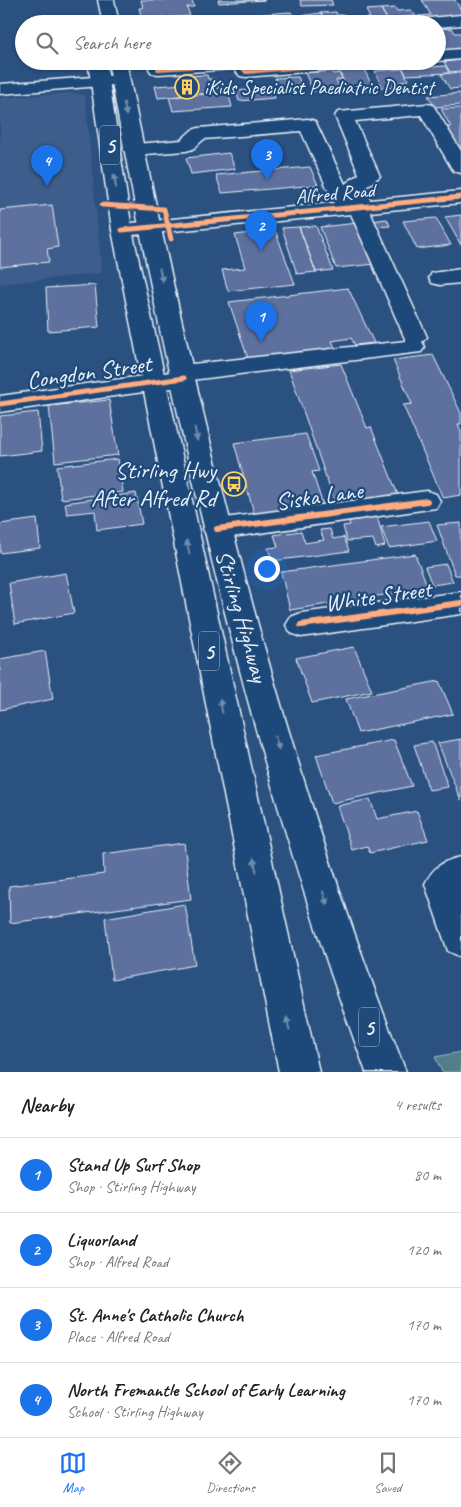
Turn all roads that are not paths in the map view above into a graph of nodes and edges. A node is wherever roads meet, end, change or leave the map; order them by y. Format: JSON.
{"nodes":[{"id":1,"x":106,"y":0,"type":"edge"},
{"id":2,"x":108,"y":15,"type":"edge"},
{"id":3,"x":461,"y":20,"type":"edge"},
{"id":4,"x":446,"y":21,"type":"edge"},
{"id":5,"x":461,"y":54,"type":"edge"},
{"id":6,"x":446,"y":55,"type":"edge"},
{"id":7,"x":103,"y":70,"type":"edge"},
{"id":8,"x":114,"y":70,"type":"edge"},
{"id":9,"x":244,"y":70,"type":"edge"},
{"id":10,"x":269,"y":70,"type":"edge"},
{"id":11,"x":111,"y":81,"type":"junction"},
{"id":12,"x":0,"y":89,"type":"edge"},
{"id":13,"x":330,"y":112,"type":"junction"},
{"id":14,"x":308,"y":125,"type":"junction"},
{"id":15,"x":133,"y":149,"type":"junction"},
{"id":16,"x":461,"y":167,"type":"edge"},
{"id":17,"x":461,"y":197,"type":"edge"},
{"id":18,"x":356,"y":208,"type":"junction"},
{"id":19,"x":136,"y":229,"type":"junction"},
{"id":20,"x":461,"y":276,"type":"edge"},
{"id":21,"x":440,"y":278,"type":"dead end"},
{"id":22,"x":174,"y":378,"type":"junction"},
{"id":23,"x":0,"y":404,"type":"edge"},
{"id":24,"x":427,"y":501,"type":"dead end"},
{"id":25,"x":217,"y":529,"type":"junction"},
{"id":26,"x":459,"y":610,"type":"edge"},
{"id":27,"x":301,"y":625,"type":"dead end"},
{"id":28,"x":461,"y":873,"type":"edge"},
{"id":29,"x":461,"y":939,"type":"edge"},
{"id":30,"x":299,"y":1072,"type":"edge"},
{"id":31,"x":386,"y":1072,"type":"edge"}],
"edges":[{"from":1,"to":2,"type":"main road"},
{"from":3,"to":4,"type":"main road"},
{"from":5,"to":6,"type":"main road"},
{"from":7,"to":11,"type":"main road","name":"Stirling Highway","number":"5"},
{"from":8,"to":11,"type":"main road","name":"Stirling Highway","number":"5"},
{"from":9,"to":10,"type":"main road"},
{"from":11,"to":12,"type":"main road"},
{"from":11,"to":15,"type":"main road","name":"Stirling Highway","number":"5","one_way":true},
{"from":19,"to":11,"type":"main road","name":"Stirling Highway","number":"5","one_way":true},
{"from":13,"to":14,"type":"main road"},
{"from":13,"to":16,"type":"main road"},
{"from":13,"to":18,"type":"main road"},
{"from":14,"to":15,"type":"main road"},
{"from":14,"to":18,"type":"main road"},
{"from":15,"to":19,"type":"main road","name":"Stirling Highway","number":"5"},
{"from":17,"to":18,"type":"main road","name":"Alfred Road"},
{"from":18,"to":19,"type":"main road","name":"Alfred Road"},
{"from":18,"to":22,"type":"main road","name":"Congdon Street"},
{"from":19,"to":22,"type":"main road","name":"Stirling Highway","number":"5"},
{"from":20,"to":21,"type":"main road"},
{"from":22,"to":23,"type":"main road","name":"Congdon Street"},
{"from":22,"to":25,"type":"main road","name":"Stirling Highway","number":"5","one_way":true},
{"from":30,"to":22,"type":"main road","name":"Stirling Highway","number":"5","one_way":true},
{"from":24,"to":25,"type":"main road","name":"Siska Lane"},
{"from":25,"to":31,"type":"main road","name":"Stirling Highway","number":"5","one_way":true},
{"from":26,"to":27,"type":"main road","name":"White Street"},
{"from":28,"to":29,"type":"main road"}]}
